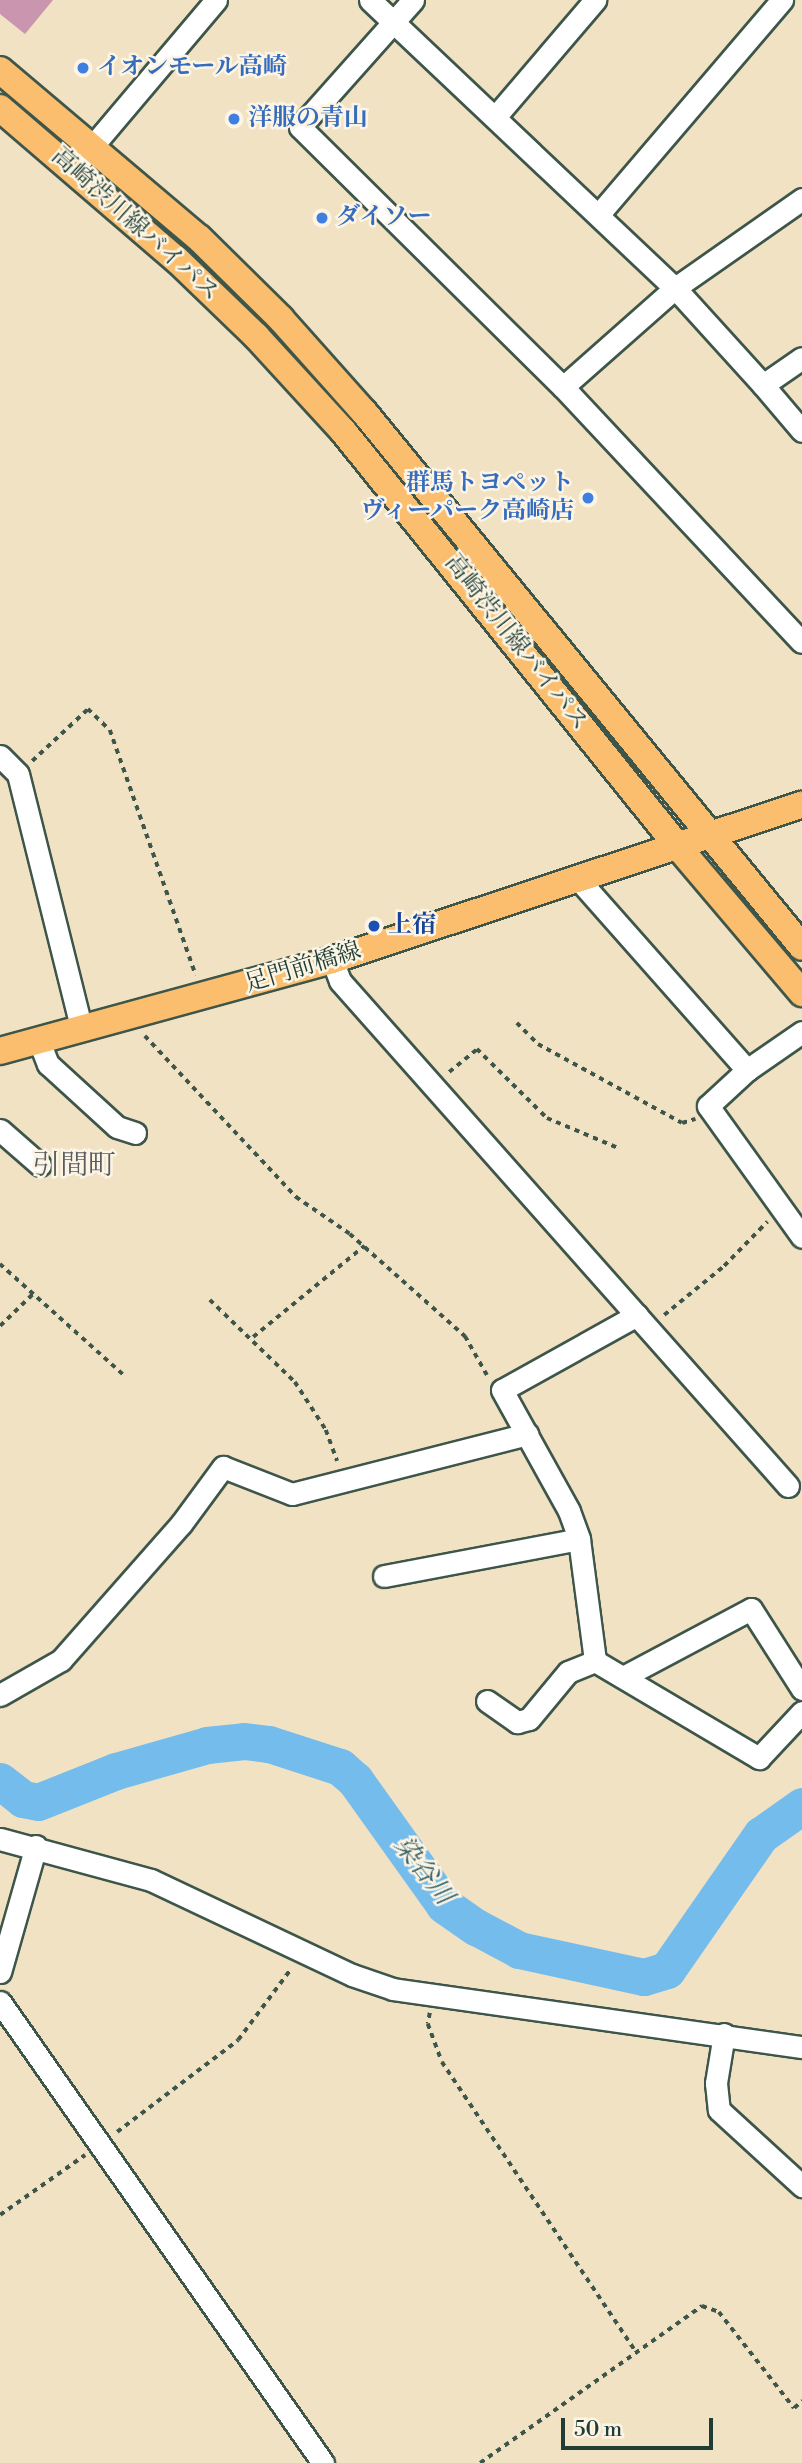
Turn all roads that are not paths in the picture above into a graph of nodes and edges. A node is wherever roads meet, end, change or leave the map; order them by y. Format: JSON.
{"nodes":[{"id":1,"x":216,"y":0,"type":"edge"},
{"id":2,"x":370,"y":0,"type":"edge"},
{"id":3,"x":413,"y":0,"type":"edge"},
{"id":4,"x":595,"y":0,"type":"edge"},
{"id":5,"x":782,"y":0,"type":"edge"},
{"id":6,"x":394,"y":23,"type":"junction"},
{"id":7,"x":0,"y":70,"type":"edge"},
{"id":8,"x":0,"y":108,"type":"edge"},
{"id":9,"x":496,"y":116,"type":"junction"},
{"id":10,"x":93,"y":146,"type":"junction"},
{"id":11,"x":74,"y":168,"type":"junction"},
{"id":12,"x":802,"y":199,"type":"edge"},
{"id":13,"x":599,"y":214,"type":"junction"},
{"id":14,"x":675,"y":288,"type":"junction"},
{"id":15,"x":802,"y":358,"type":"edge"},
{"id":16,"x":763,"y":385,"type":"junction"},
{"id":17,"x":563,"y":387,"type":"junction"},
{"id":18,"x":802,"y":431,"type":"edge"},
{"id":19,"x":802,"y":642,"type":"edge"},
{"id":20,"x":0,"y":756,"type":"edge"},
{"id":21,"x":802,"y":805,"type":"edge"},
{"id":22,"x":715,"y":836,"type":"junction"},
{"id":23,"x":680,"y":849,"type":"junction"},
{"id":24,"x":579,"y":880,"type":"junction"},
{"id":25,"x":802,"y":947,"type":"edge"},
{"id":26,"x":332,"y":960,"type":"junction"},
{"id":27,"x":802,"y":993,"type":"edge"},
{"id":28,"x":82,"y":1030,"type":"junction"},
{"id":29,"x":802,"y":1032,"type":"edge"},
{"id":30,"x":40,"y":1041,"type":"junction"},
{"id":31,"x":0,"y":1051,"type":"edge"},
{"id":32,"x":747,"y":1070,"type":"junction"},
{"id":33,"x":0,"y":1130,"type":"edge"},
{"id":34,"x":135,"y":1133,"type":"dead end"},
{"id":35,"x":40,"y":1165,"type":"dead end"},
{"id":36,"x":802,"y":1237,"type":"edge"},
{"id":37,"x":643,"y":1321,"type":"junction"},
{"id":38,"x":527,"y":1434,"type":"junction"},
{"id":39,"x":788,"y":1486,"type":"dead end"},
{"id":40,"x":579,"y":1539,"type":"junction"},
{"id":41,"x":384,"y":1576,"type":"dead end"},
{"id":42,"x":595,"y":1661,"type":"junction"},
{"id":43,"x":623,"y":1677,"type":"junction"},
{"id":44,"x":802,"y":1689,"type":"edge"},
{"id":45,"x":0,"y":1695,"type":"edge"},
{"id":46,"x":486,"y":1701,"type":"dead end"},
{"id":47,"x":802,"y":1712,"type":"edge"},
{"id":48,"x":1,"y":1837,"type":"edge"},
{"id":49,"x":36,"y":1846,"type":"junction"},
{"id":50,"x":0,"y":1972,"type":"edge"},
{"id":51,"x":0,"y":2002,"type":"edge"},
{"id":52,"x":724,"y":2034,"type":"junction"},
{"id":53,"x":802,"y":2048,"type":"edge"},
{"id":54,"x":798,"y":2175,"type":"edge"},
{"id":55,"x":323,"y":2463,"type":"edge"}],
"edges":[{"from":1,"to":10,"type":"street"},
{"from":2,"to":6,"type":"street"},
{"from":3,"to":6,"type":"street"},
{"from":4,"to":9,"type":"street"},
{"from":5,"to":13,"type":"street"},
{"from":6,"to":9,"type":"street"},
{"from":6,"to":17,"type":"street"},
{"from":7,"to":10,"type":"main road","name":"高崎渋川線バイパス"},
{"from":8,"to":11,"type":"main road","name":"高崎渋川線バイパス"},
{"from":9,"to":13,"type":"street"},
{"from":10,"to":11,"type":"street"},
{"from":10,"to":22,"type":"main road","name":"高崎渋川線バイパス"},
{"from":11,"to":23,"type":"main road","name":"高崎渋川線バイパス"},
{"from":12,"to":14,"type":"street"},
{"from":13,"to":14,"type":"street"},
{"from":14,"to":16,"type":"street"},
{"from":14,"to":17,"type":"street"},
{"from":15,"to":16,"type":"street"},
{"from":16,"to":18,"type":"street"},
{"from":17,"to":19,"type":"street"},
{"from":20,"to":28,"type":"street"},
{"from":21,"to":22,"type":"main road","name":"足門前橋線"},
{"from":22,"to":23,"type":"main road","name":"足門前橋線"},
{"from":22,"to":25,"type":"main road","name":"高崎渋川線バイパス"},
{"from":23,"to":24,"type":"main road","name":"足門前橋線"},
{"from":23,"to":27,"type":"main road","name":"高崎渋川線バイパス"},
{"from":24,"to":26,"type":"main road","name":"足門前橋線"},
{"from":24,"to":32,"type":"street"},
{"from":26,"to":28,"type":"main road","name":"足門前橋線"},
{"from":26,"to":37,"type":"street"},
{"from":28,"to":30,"type":"main road","name":"足門前橋線"},
{"from":29,"to":32,"type":"street"},
{"from":30,"to":31,"type":"main road","name":"足門前橋線"},
{"from":30,"to":34,"type":"street"},
{"from":32,"to":36,"type":"street"},
{"from":33,"to":35,"type":"street"},
{"from":37,"to":38,"type":"street"},
{"from":37,"to":39,"type":"street"},
{"from":38,"to":40,"type":"street"},
{"from":38,"to":45,"type":"street"},
{"from":40,"to":41,"type":"street"},
{"from":40,"to":42,"type":"street"},
{"from":42,"to":43,"type":"street"},
{"from":42,"to":46,"type":"street"},
{"from":43,"to":44,"type":"street"},
{"from":43,"to":47,"type":"street"},
{"from":48,"to":49,"type":"street"},
{"from":49,"to":50,"type":"street"},
{"from":49,"to":52,"type":"street"},
{"from":51,"to":55,"type":"street"},
{"from":52,"to":53,"type":"street"},
{"from":52,"to":54,"type":"street"}]}
